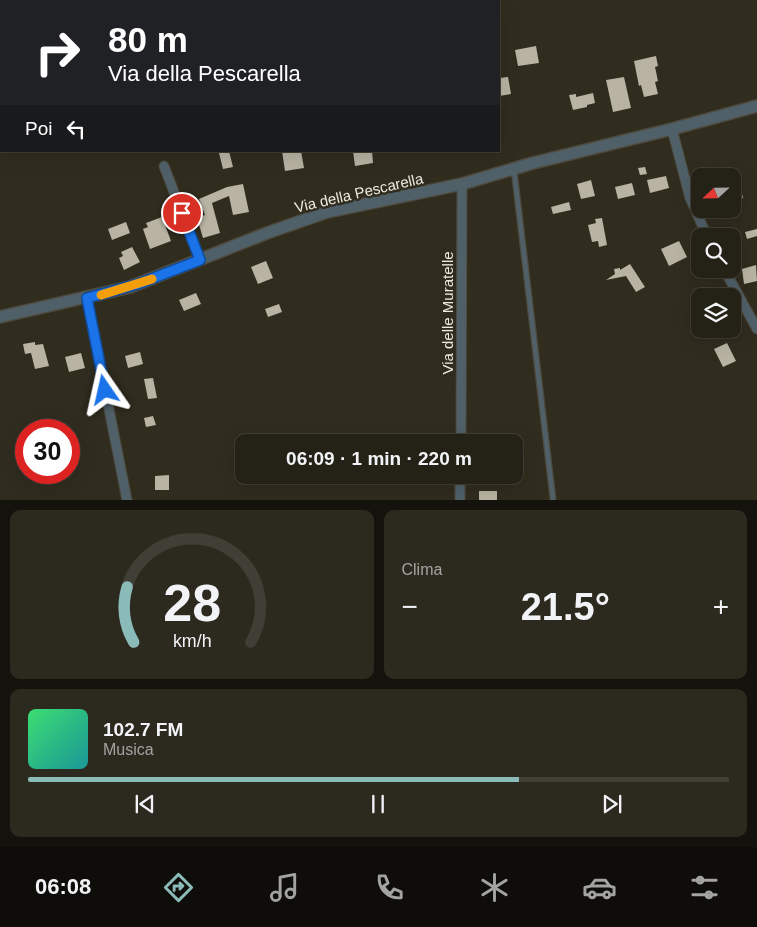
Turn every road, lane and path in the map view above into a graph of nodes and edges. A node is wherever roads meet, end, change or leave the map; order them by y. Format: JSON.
{"nodes":[{"id":1,"x":757,"y":106,"type":"edge"},
{"id":2,"x":672,"y":129,"type":"junction"},
{"id":3,"x":164,"y":166,"type":"dead end"},
{"id":4,"x":514,"y":168,"type":"junction"},
{"id":5,"x":462,"y":184,"type":"junction"},
{"id":6,"x":703,"y":228,"type":"edge"},
{"id":7,"x":200,"y":260,"type":"junction"},
{"id":8,"x":729,"y":278,"type":"edge"},
{"id":9,"x":87,"y":298,"type":"junction"},
{"id":10,"x":0,"y":317,"type":"edge"},
{"id":11,"x":757,"y":330,"type":"edge"},
{"id":12,"x":461,"y":434,"type":"edge"},
{"id":13,"x":460,"y":484,"type":"edge"},
{"id":14,"x":553,"y":499,"type":"edge"},
{"id":15,"x":127,"y":500,"type":"edge"},
{"id":16,"x":460,"y":500,"type":"edge"}],
"edges":[{"from":1,"to":2,"type":"street","name":"Via della Pescarella"},
{"from":2,"to":4,"type":"street","name":"Via della Pescarella"},
{"from":2,"to":6,"type":"street"},
{"from":3,"to":7,"type":"street"},
{"from":4,"to":5,"type":"street","name":"Via della Pescarella"},
{"from":4,"to":14,"type":"lane"},
{"from":5,"to":7,"type":"street","name":"Via della Pescarella"},
{"from":5,"to":12,"type":"street","name":"Via delle Muratelle"},
{"from":7,"to":9,"type":"street","name":"Via della Pescarella"},
{"from":8,"to":11,"type":"street"},
{"from":9,"to":10,"type":"street","name":"Via della Pescarella"},
{"from":9,"to":15,"type":"street"},
{"from":13,"to":16,"type":"street"}]}
